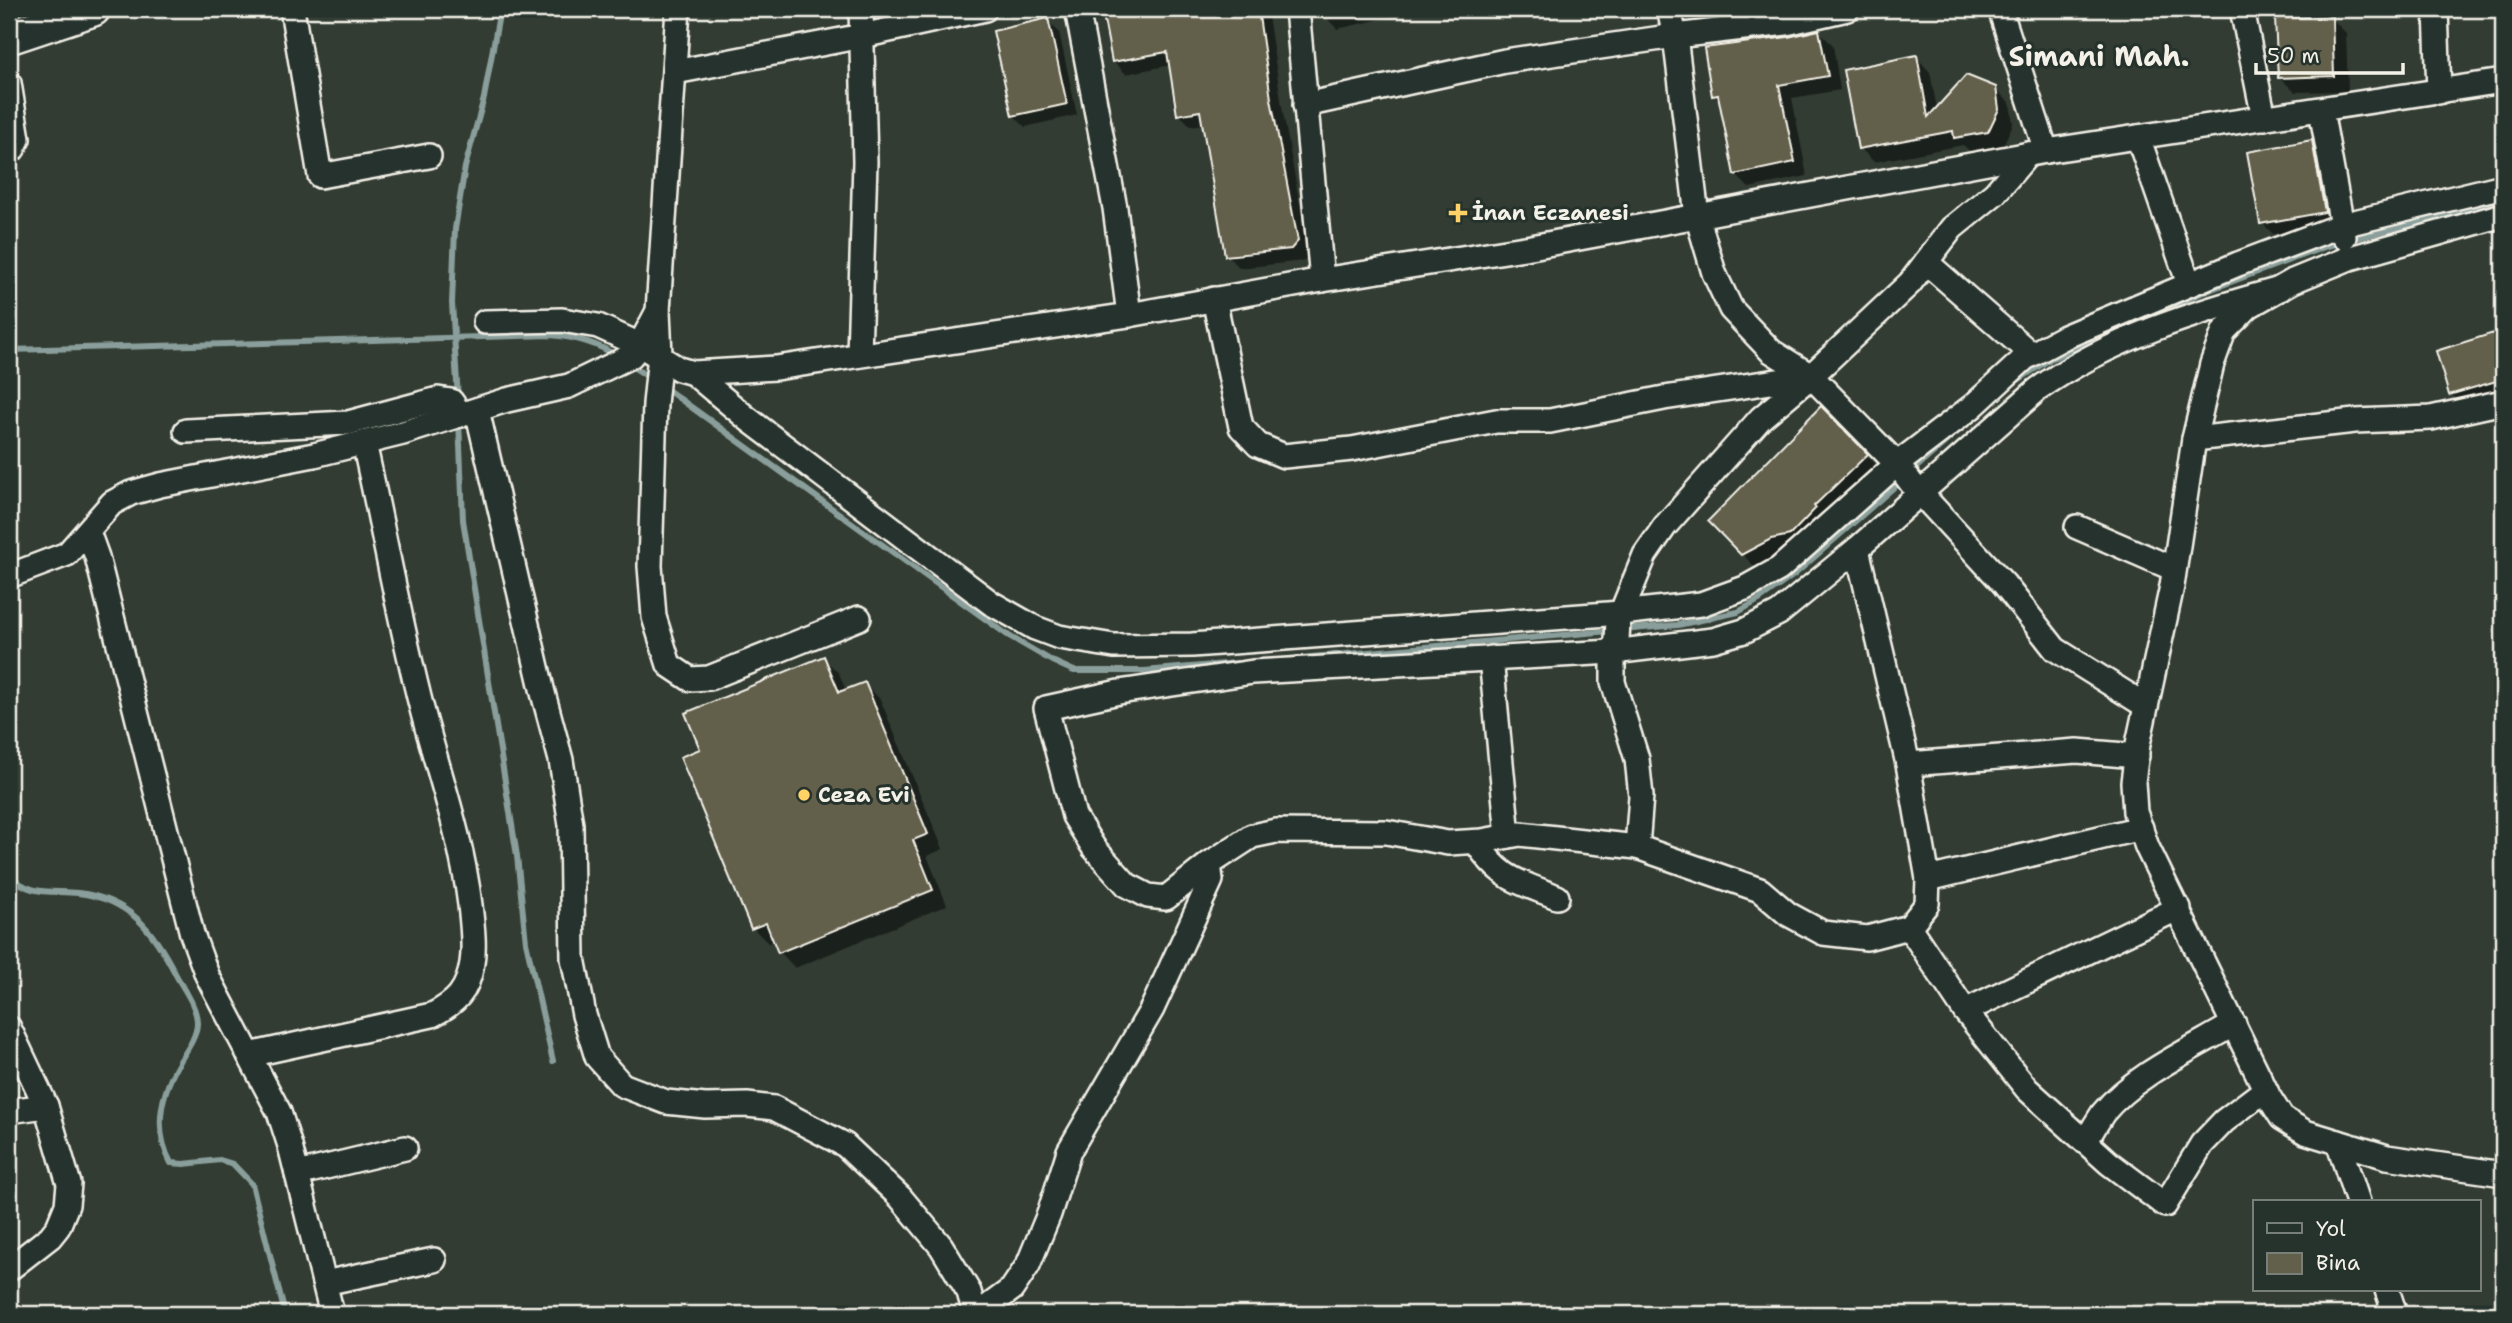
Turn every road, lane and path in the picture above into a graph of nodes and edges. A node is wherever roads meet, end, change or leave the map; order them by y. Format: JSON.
{"nodes":[{"id":1,"x":93,"y":9,"type":"edge"},
{"id":2,"x":292,"y":9,"type":"edge"},
{"id":3,"x":678,"y":9,"type":"edge"},
{"id":4,"x":861,"y":9,"type":"edge"},
{"id":5,"x":985,"y":9,"type":"edge"},
{"id":6,"x":1076,"y":9,"type":"edge"},
{"id":7,"x":1297,"y":9,"type":"edge"},
{"id":8,"x":1669,"y":9,"type":"edge"},
{"id":9,"x":1847,"y":9,"type":"edge"},
{"id":10,"x":2000,"y":9,"type":"edge"},
{"id":11,"x":2242,"y":9,"type":"edge"},
{"id":12,"x":2436,"y":9,"type":"edge"},
{"id":13,"x":862,"y":36,"type":"junction"},
{"id":14,"x":1675,"y":36,"type":"junction"},
{"id":15,"x":9,"y":37,"type":"edge"},
{"id":16,"x":675,"y":72,"type":"junction"},
{"id":17,"x":2503,"y":80,"type":"edge"},
{"id":18,"x":9,"y":83,"type":"edge"},
{"id":19,"x":2440,"y":92,"type":"junction"},
{"id":20,"x":1305,"y":104,"type":"junction"},
{"id":21,"x":2321,"y":110,"type":"junction"},
{"id":22,"x":2264,"y":118,"type":"junction"},
{"id":23,"x":2138,"y":137,"type":"junction"},
{"id":24,"x":9,"y":150,"type":"edge"},
{"id":25,"x":2037,"y":153,"type":"junction"},
{"id":26,"x":429,"y":156,"type":"dead end"},
{"id":27,"x":2503,"y":186,"type":"edge"},
{"id":28,"x":2503,"y":215,"type":"edge"},
{"id":29,"x":1697,"y":216,"type":"junction"},
{"id":30,"x":2345,"y":242,"type":"junction"},
{"id":31,"x":1926,"y":262,"type":"junction"},
{"id":32,"x":1322,"y":280,"type":"junction"},
{"id":33,"x":2189,"y":284,"type":"junction"},
{"id":34,"x":2280,"y":289,"type":"junction"},
{"id":35,"x":1214,"y":299,"type":"junction"},
{"id":36,"x":1129,"y":315,"type":"junction"},
{"id":37,"x":485,"y":322,"type":"dead end"},
{"id":38,"x":2031,"y":354,"type":"junction"},
{"id":39,"x":859,"y":355,"type":"junction"},
{"id":40,"x":647,"y":358,"type":"junction"},
{"id":41,"x":693,"y":373,"type":"junction"},
{"id":42,"x":1811,"y":376,"type":"junction"},
{"id":43,"x":2503,"y":402,"type":"edge"},
{"id":44,"x":460,"y":411,"type":"junction"},
{"id":45,"x":186,"y":431,"type":"dead end"},
{"id":46,"x":2194,"y":439,"type":"junction"},
{"id":47,"x":364,"y":443,"type":"junction"},
{"id":48,"x":1908,"y":478,"type":"junction"},
{"id":49,"x":2077,"y":527,"type":"dead end"},
{"id":50,"x":88,"y":532,"type":"junction"},
{"id":51,"x":1857,"y":549,"type":"junction"},
{"id":52,"x":2174,"y":569,"type":"junction"},
{"id":53,"x":9,"y":576,"type":"edge"},
{"id":54,"x":859,"y":618,"type":"dead end"},
{"id":55,"x":1617,"y":632,"type":"junction"},
{"id":56,"x":1491,"y":659,"type":"junction"},
{"id":57,"x":2146,"y":706,"type":"junction"},
{"id":58,"x":2137,"y":756,"type":"junction"},
{"id":59,"x":1908,"y":764,"type":"junction"},
{"id":60,"x":2141,"y":828,"type":"junction"},
{"id":61,"x":1508,"y":836,"type":"junction"},
{"id":62,"x":1476,"y":842,"type":"junction"},
{"id":63,"x":1637,"y":847,"type":"junction"},
{"id":64,"x":1209,"y":864,"type":"junction"},
{"id":65,"x":1928,"y":878,"type":"junction"},
{"id":66,"x":1557,"y":897,"type":"dead end"},
{"id":67,"x":2179,"y":908,"type":"junction"},
{"id":68,"x":1909,"y":927,"type":"junction"},
{"id":69,"x":1965,"y":1011,"type":"junction"},
{"id":70,"x":2234,"y":1024,"type":"junction"},
{"id":71,"x":9,"y":1028,"type":"edge"},
{"id":72,"x":249,"y":1055,"type":"junction"},
{"id":73,"x":2265,"y":1090,"type":"junction"},
{"id":74,"x":46,"y":1106,"type":"junction"},
{"id":75,"x":9,"y":1111,"type":"edge"},
{"id":76,"x":2086,"y":1141,"type":"junction"},
{"id":77,"x":2338,"y":1142,"type":"junction"},
{"id":78,"x":405,"y":1149,"type":"dead end"},
{"id":79,"x":298,"y":1174,"type":"junction"},
{"id":80,"x":2503,"y":1174,"type":"edge"},
{"id":81,"x":2357,"y":1200,"type":"edge"},
{"id":82,"x":434,"y":1260,"type":"dead end"},
{"id":83,"x":9,"y":1269,"type":"edge"},
{"id":84,"x":324,"y":1283,"type":"junction"},
{"id":85,"x":2388,"y":1292,"type":"edge"},
{"id":86,"x":332,"y":1314,"type":"edge"},
{"id":87,"x":976,"y":1314,"type":"edge"},
{"id":88,"x":2395,"y":1314,"type":"edge"}],
"edges":[{"from":1,"to":15,"type":"highway"},
{"from":2,"to":26,"type":"street"},
{"from":3,"to":16,"type":"street"},
{"from":4,"to":13,"type":"street"},
{"from":5,"to":13,"type":"street"},
{"from":6,"to":36,"type":"street"},
{"from":7,"to":20,"type":"street"},
{"from":8,"to":14,"type":"street"},
{"from":9,"to":14,"type":"street"},
{"from":10,"to":25,"type":"street"},
{"from":11,"to":22,"type":"street"},
{"from":12,"to":19,"type":"street"},
{"from":13,"to":16,"type":"street"},
{"from":13,"to":39,"type":"street"},
{"from":14,"to":20,"type":"street"},
{"from":14,"to":29,"type":"street"},
{"from":16,"to":40,"type":"street"},
{"from":17,"to":19,"type":"street"},
{"from":18,"to":24,"type":"street"},
{"from":19,"to":21,"type":"street"},
{"from":20,"to":32,"type":"street"},
{"from":21,"to":22,"type":"street"},
{"from":21,"to":30,"type":"street"},
{"from":22,"to":23,"type":"street"},
{"from":23,"to":25,"type":"street"},
{"from":23,"to":33,"type":"street"},
{"from":25,"to":29,"type":"street"},
{"from":25,"to":31,"type":"street"},
{"from":27,"to":30,"type":"street"},
{"from":28,"to":30,"type":"street"},
{"from":29,"to":32,"type":"street"},
{"from":29,"to":42,"type":"street"},
{"from":30,"to":33,"type":"street"},
{"from":30,"to":34,"type":"street"},
{"from":31,"to":38,"type":"street"},
{"from":31,"to":42,"type":"street"},
{"from":32,"to":35,"type":"street"},
{"from":33,"to":38,"type":"street"},
{"from":34,"to":46,"type":"street"},
{"from":34,"to":48,"type":"street"},
{"from":35,"to":36,"type":"street"},
{"from":35,"to":42,"type":"street"},
{"from":36,"to":39,"type":"street"},
{"from":37,"to":40,"type":"street"},
{"from":38,"to":48,"type":"street"},
{"from":39,"to":41,"type":"street"},
{"from":40,"to":41,"type":"street"},
{"from":40,"to":44,"type":"street"},
{"from":40,"to":54,"type":"street"},
{"from":41,"to":55,"type":"street"},
{"from":42,"to":48,"type":"street"},
{"from":42,"to":55,"type":"street"},
{"from":43,"to":46,"type":"street"},
{"from":44,"to":45,"type":"street"},
{"from":44,"to":47,"type":"street"},
{"from":44,"to":87,"type":"street"},
{"from":46,"to":52,"type":"street"},
{"from":47,"to":50,"type":"street"},
{"from":47,"to":72,"type":"street"},
{"from":48,"to":51,"type":"street"},
{"from":48,"to":55,"type":"street"},
{"from":48,"to":57,"type":"street"},
{"from":49,"to":52,"type":"street"},
{"from":50,"to":53,"type":"street"},
{"from":50,"to":72,"type":"street"},
{"from":51,"to":55,"type":"street"},
{"from":51,"to":59,"type":"street"},
{"from":52,"to":57,"type":"street"},
{"from":55,"to":56,"type":"street"},
{"from":55,"to":63,"type":"street"},
{"from":56,"to":61,"type":"street"},
{"from":56,"to":64,"type":"street"},
{"from":57,"to":58,"type":"street"},
{"from":58,"to":59,"type":"street"},
{"from":58,"to":60,"type":"street"},
{"from":59,"to":65,"type":"street"},
{"from":60,"to":65,"type":"street"},
{"from":60,"to":67,"type":"street"},
{"from":61,"to":62,"type":"street"},
{"from":61,"to":63,"type":"street"},
{"from":62,"to":64,"type":"street"},
{"from":62,"to":66,"type":"street"},
{"from":63,"to":68,"type":"street"},
{"from":64,"to":87,"type":"street"},
{"from":65,"to":68,"type":"street"},
{"from":67,"to":69,"type":"street"},
{"from":67,"to":70,"type":"street"},
{"from":68,"to":69,"type":"street"},
{"from":69,"to":76,"type":"street"},
{"from":70,"to":73,"type":"street"},
{"from":70,"to":76,"type":"street"},
{"from":71,"to":74,"type":"street"},
{"from":72,"to":79,"type":"street"},
{"from":73,"to":76,"type":"street"},
{"from":73,"to":77,"type":"street"},
{"from":74,"to":75,"type":"street"},
{"from":74,"to":83,"type":"street"},
{"from":77,"to":80,"type":"street"},
{"from":77,"to":81,"type":"street"},
{"from":78,"to":79,"type":"street"},
{"from":79,"to":84,"type":"street"},
{"from":82,"to":84,"type":"street"},
{"from":84,"to":86,"type":"street"},
{"from":85,"to":88,"type":"street"}]}
